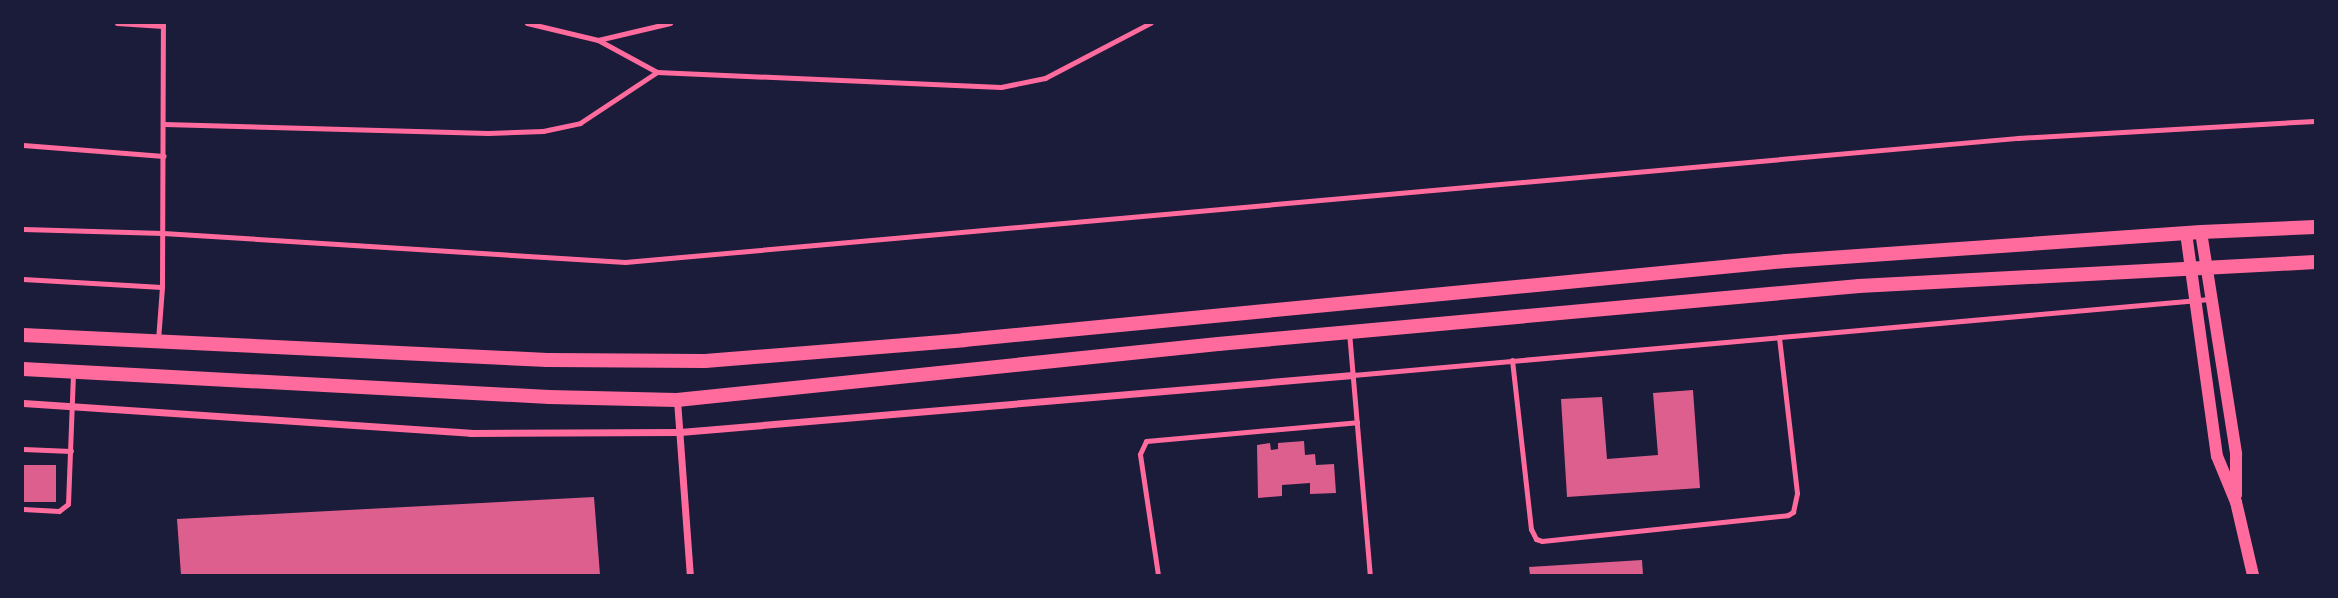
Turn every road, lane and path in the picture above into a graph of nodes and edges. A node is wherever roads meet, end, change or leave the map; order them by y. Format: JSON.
{"nodes":[{"id":1,"x":117,"y":23,"type":"edge"},
{"id":2,"x":527,"y":23,"type":"edge"},
{"id":3,"x":670,"y":23,"type":"edge"},
{"id":4,"x":1150,"y":23,"type":"edge"},
{"id":5,"x":163,"y":24,"type":"edge"},
{"id":6,"x":597,"y":40,"type":"junction"},
{"id":7,"x":657,"y":72,"type":"junction"},
{"id":8,"x":2315,"y":121,"type":"edge"},
{"id":9,"x":164,"y":124,"type":"junction"},
{"id":10,"x":23,"y":145,"type":"edge"},
{"id":11,"x":164,"y":156,"type":"junction"},
{"id":12,"x":2315,"y":227,"type":"edge"},
{"id":13,"x":23,"y":229,"type":"edge"},
{"id":14,"x":2201,"y":232,"type":"junction"},
{"id":15,"x":163,"y":233,"type":"junction"},
{"id":16,"x":2186,"y":233,"type":"junction"},
{"id":17,"x":2315,"y":261,"type":"edge"},
{"id":18,"x":2198,"y":268,"type":"junction"},
{"id":19,"x":23,"y":279,"type":"edge"},
{"id":20,"x":162,"y":287,"type":"junction"},
{"id":21,"x":2210,"y":299,"type":"junction"},
{"id":22,"x":2196,"y":301,"type":"junction"},
{"id":23,"x":1349,"y":332,"type":"junction"},
{"id":24,"x":23,"y":335,"type":"edge"},
{"id":25,"x":1779,"y":337,"type":"junction"},
{"id":26,"x":158,"y":341,"type":"junction"},
{"id":27,"x":1512,"y":360,"type":"junction"},
{"id":28,"x":23,"y":369,"type":"edge"},
{"id":29,"x":73,"y":372,"type":"junction"},
{"id":30,"x":1353,"y":375,"type":"junction"},
{"id":31,"x":677,"y":400,"type":"junction"},
{"id":32,"x":23,"y":403,"type":"edge"},
{"id":33,"x":73,"y":407,"type":"junction"},
{"id":34,"x":1357,"y":422,"type":"junction"},
{"id":35,"x":680,"y":432,"type":"junction"},
{"id":36,"x":23,"y":449,"type":"edge"},
{"id":37,"x":71,"y":451,"type":"junction"},
{"id":38,"x":2236,"y":502,"type":"junction"},
{"id":39,"x":23,"y":509,"type":"edge"},
{"id":40,"x":690,"y":575,"type":"edge"},
{"id":41,"x":1158,"y":575,"type":"edge"},
{"id":42,"x":1370,"y":575,"type":"edge"},
{"id":43,"x":2253,"y":575,"type":"edge"}],
"edges":[{"from":1,"to":5,"type":"lane"},
{"from":2,"to":6,"type":"lane"},
{"from":3,"to":6,"type":"lane"},
{"from":4,"to":7,"type":"lane"},
{"from":5,"to":9,"type":"lane"},
{"from":6,"to":7,"type":"lane"},
{"from":7,"to":9,"type":"lane"},
{"from":8,"to":15,"type":"lane"},
{"from":9,"to":11,"type":"lane"},
{"from":10,"to":11,"type":"lane"},
{"from":11,"to":15,"type":"lane"},
{"from":12,"to":14,"type":"main road"},
{"from":13,"to":15,"type":"lane"},
{"from":14,"to":16,"type":"main road"},
{"from":14,"to":18,"type":"street"},
{"from":15,"to":20,"type":"lane"},
{"from":16,"to":18,"type":"street"},
{"from":16,"to":26,"type":"main road"},
{"from":17,"to":18,"type":"main road"},
{"from":18,"to":21,"type":"street"},
{"from":18,"to":22,"type":"street"},
{"from":18,"to":23,"type":"main road"},
{"from":19,"to":20,"type":"lane"},
{"from":20,"to":26,"type":"lane"},
{"from":21,"to":22,"type":"lane"},
{"from":21,"to":38,"type":"street"},
{"from":22,"to":25,"type":"lane"},
{"from":22,"to":38,"type":"street"},
{"from":23,"to":30,"type":"lane"},
{"from":23,"to":31,"type":"main road"},
{"from":24,"to":26,"type":"main road"},
{"from":25,"to":27,"type":"lane"},
{"from":25,"to":27,"type":"lane"},
{"from":27,"to":30,"type":"lane"},
{"from":28,"to":29,"type":"main road"},
{"from":29,"to":31,"type":"main road"},
{"from":29,"to":33,"type":"lane"},
{"from":30,"to":34,"type":"lane"},
{"from":30,"to":35,"type":"street"},
{"from":31,"to":35,"type":"street"},
{"from":32,"to":33,"type":"street"},
{"from":33,"to":35,"type":"street"},
{"from":33,"to":37,"type":"lane"},
{"from":34,"to":41,"type":"lane"},
{"from":34,"to":42,"type":"lane"},
{"from":35,"to":40,"type":"street"},
{"from":36,"to":37,"type":"lane"},
{"from":37,"to":39,"type":"lane"},
{"from":38,"to":43,"type":"street"}]}
